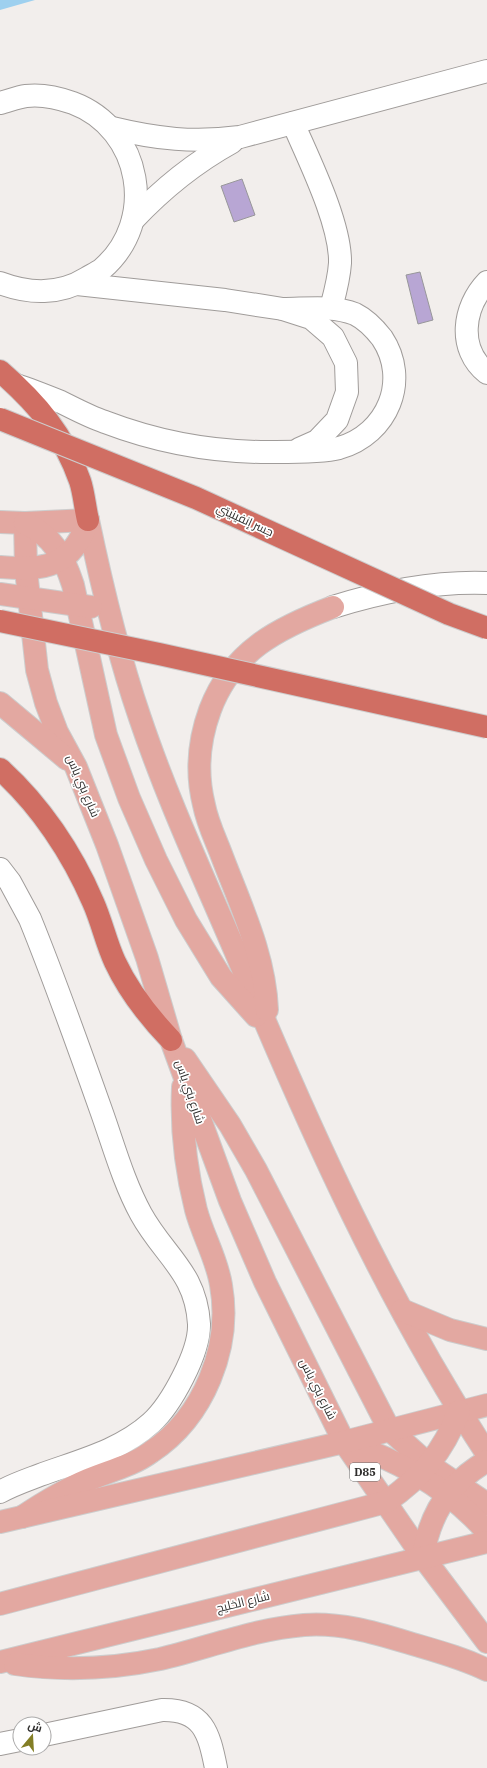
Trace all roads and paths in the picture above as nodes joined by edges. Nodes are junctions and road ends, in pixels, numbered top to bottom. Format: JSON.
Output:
{"nodes":[{"id":1,"x":487,"y":71,"type":"edge"},
{"id":2,"x":0,"y":103,"type":"edge"},
{"id":3,"x":294,"y":123,"type":"junction"},
{"id":4,"x":112,"y":128,"type":"junction"},
{"id":5,"x":240,"y":137,"type":"junction"},
{"id":6,"x":133,"y":220,"type":"junction"},
{"id":7,"x":487,"y":282,"type":"edge"},
{"id":8,"x":0,"y":283,"type":"edge"},
{"id":9,"x":77,"y":284,"type":"junction"},
{"id":10,"x":331,"y":308,"type":"junction"},
{"id":11,"x":283,"y":309,"type":"junction"},
{"id":12,"x":487,"y":373,"type":"edge"},
{"id":13,"x":8,"y":378,"type":"edge"},
{"id":14,"x":0,"y":419,"type":"edge"},
{"id":15,"x":290,"y":452,"type":"junction"},
{"id":16,"x":88,"y":520,"type":"junction"},
{"id":17,"x":0,"y":522,"type":"edge"},
{"id":18,"x":25,"y":523,"type":"junction"},
{"id":19,"x":65,"y":562,"type":"junction"},
{"id":20,"x":0,"y":567,"type":"edge"},
{"id":21,"x":26,"y":570,"type":"junction"},
{"id":22,"x":487,"y":583,"type":"edge"},
{"id":23,"x":0,"y":594,"type":"edge"},
{"id":24,"x":29,"y":598,"type":"junction"},
{"id":25,"x":77,"y":604,"type":"junction"},
{"id":26,"x":333,"y":606,"type":"joint"},
{"id":27,"x":108,"y":609,"type":"junction"},
{"id":28,"x":0,"y":621,"type":"edge"},
{"id":29,"x":487,"y":628,"type":"edge"},
{"id":30,"x":0,"y":703,"type":"edge"},
{"id":31,"x":487,"y":727,"type":"edge"},
{"id":32,"x":76,"y":767,"type":"junction"},
{"id":33,"x":0,"y":769,"type":"edge"},
{"id":34,"x":0,"y":869,"type":"edge"},
{"id":35,"x":268,"y":1029,"type":"junction"},
{"id":36,"x":172,"y":1040,"type":"junction"},
{"id":37,"x":184,"y":1074,"type":"junction"},
{"id":38,"x":402,"y":1310,"type":"junction"},
{"id":39,"x":487,"y":1339,"type":"edge"},
{"id":40,"x":487,"y":1405,"type":"edge"},
{"id":41,"x":459,"y":1411,"type":"junction"},
{"id":42,"x":389,"y":1429,"type":"junction"},
{"id":43,"x":344,"y":1442,"type":"junction"},
{"id":44,"x":487,"y":1454,"type":"edge"},
{"id":45,"x":487,"y":1461,"type":"edge"},
{"id":46,"x":425,"y":1470,"type":"junction"},
{"id":47,"x":452,"y":1490,"type":"junction"},
{"id":48,"x":0,"y":1492,"type":"edge"},
{"id":49,"x":386,"y":1502,"type":"junction"},
{"id":50,"x":487,"y":1504,"type":"edge"},
{"id":51,"x":22,"y":1517,"type":"junction"},
{"id":52,"x":0,"y":1522,"type":"edge"},
{"id":53,"x":487,"y":1532,"type":"edge"},
{"id":54,"x":487,"y":1542,"type":"edge"},
{"id":55,"x":423,"y":1557,"type":"junction"},
{"id":56,"x":0,"y":1604,"type":"edge"},
{"id":57,"x":487,"y":1642,"type":"edge"},
{"id":58,"x":1,"y":1662,"type":"edge"},
{"id":59,"x":487,"y":1670,"type":"edge"},
{"id":60,"x":52,"y":1733,"type":"edge"},
{"id":61,"x":12,"y":1742,"type":"edge"},
{"id":62,"x":0,"y":1744,"type":"edge"},
{"id":63,"x":216,"y":1768,"type":"edge"}],
"edges":[{"from":1,"to":3,"type":"street"},
{"from":2,"to":4,"type":"street"},
{"from":3,"to":5,"type":"street"},
{"from":3,"to":10,"type":"street"},
{"from":4,"to":5,"type":"street"},
{"from":4,"to":6,"type":"street"},
{"from":5,"to":6,"type":"street"},
{"from":6,"to":9,"type":"street"},
{"from":7,"to":12,"type":"street"},
{"from":8,"to":9,"type":"street"},
{"from":9,"to":11,"type":"street"},
{"from":10,"to":11,"type":"street"},
{"from":10,"to":15,"type":"street"},
{"from":11,"to":15,"type":"street"},
{"from":13,"to":15,"type":"street"},
{"from":13,"to":16,"type":"highway"},
{"from":14,"to":29,"type":"highway","name":"جسر إنفينيتي","bridge":true},
{"from":16,"to":18,"type":"main road"},
{"from":16,"to":19,"type":"main road"},
{"from":16,"to":27,"type":"main road"},
{"from":17,"to":18,"type":"main road"},
{"from":18,"to":19,"type":"main road"},
{"from":18,"to":21,"type":"main road","name":"شارع بني ياس","number":"D85"},
{"from":19,"to":21,"type":"main road"},
{"from":19,"to":24,"type":"main road"},
{"from":19,"to":25,"type":"main road"},
{"from":20,"to":21,"type":"main road"},
{"from":21,"to":24,"type":"main road","name":"شارع بني ياس","number":"D85"},
{"from":22,"to":26,"type":"street"},
{"from":23,"to":24,"type":"main road"},
{"from":24,"to":25,"type":"main road"},
{"from":24,"to":32,"type":"main road","name":"شارع بني ياس","number":"D85"},
{"from":25,"to":27,"type":"main road"},
{"from":25,"to":35,"type":"main road"},
{"from":26,"to":35,"type":"main road"},
{"from":27,"to":35,"type":"main road"},
{"from":28,"to":31,"type":"highway","bridge":true},
{"from":30,"to":32,"type":"main road"},
{"from":32,"to":36,"type":"main road","name":"شارع بني ياس","number":"D85"},
{"from":33,"to":36,"type":"highway"},
{"from":34,"to":48,"type":"street"},
{"from":35,"to":38,"type":"main road"},
{"from":36,"to":37,"type":"main road","name":"شارع بني ياس","number":"D85"},
{"from":36,"to":42,"type":"main road"},
{"from":37,"to":43,"type":"main road","name":"شارع بني ياس","number":"D85"},
{"from":37,"to":51,"type":"main road"},
{"from":38,"to":39,"type":"main road"},
{"from":38,"to":41,"type":"main road"},
{"from":40,"to":41,"type":"main road"},
{"from":41,"to":42,"type":"main road"},
{"from":41,"to":44,"type":"main road"},
{"from":41,"to":46,"type":"main road"},
{"from":42,"to":43,"type":"main road"},
{"from":42,"to":46,"type":"main road"},
{"from":43,"to":46,"type":"main road"},
{"from":43,"to":49,"type":"main road","name":"شارع بني ياس","number":"D85"},
{"from":43,"to":51,"type":"main road"},
{"from":45,"to":47,"type":"main road"},
{"from":46,"to":47,"type":"main road"},
{"from":46,"to":49,"type":"main road"},
{"from":47,"to":50,"type":"main road"},
{"from":47,"to":53,"type":"main road"},
{"from":47,"to":55,"type":"main road"},
{"from":49,"to":55,"type":"main road","name":"شارع بني ياس","number":"D85"},
{"from":49,"to":56,"type":"main road"},
{"from":51,"to":52,"type":"main road"},
{"from":54,"to":55,"type":"main road","name":"شارع الخليج"},
{"from":55,"to":57,"type":"main road","name":"شارع بني ياس"},
{"from":55,"to":58,"type":"main road","name":"شارع الخليج"},
{"from":58,"to":59,"type":"main road"},
{"from":60,"to":63,"type":"street"},
{"from":61,"to":62,"type":"street"}]}
